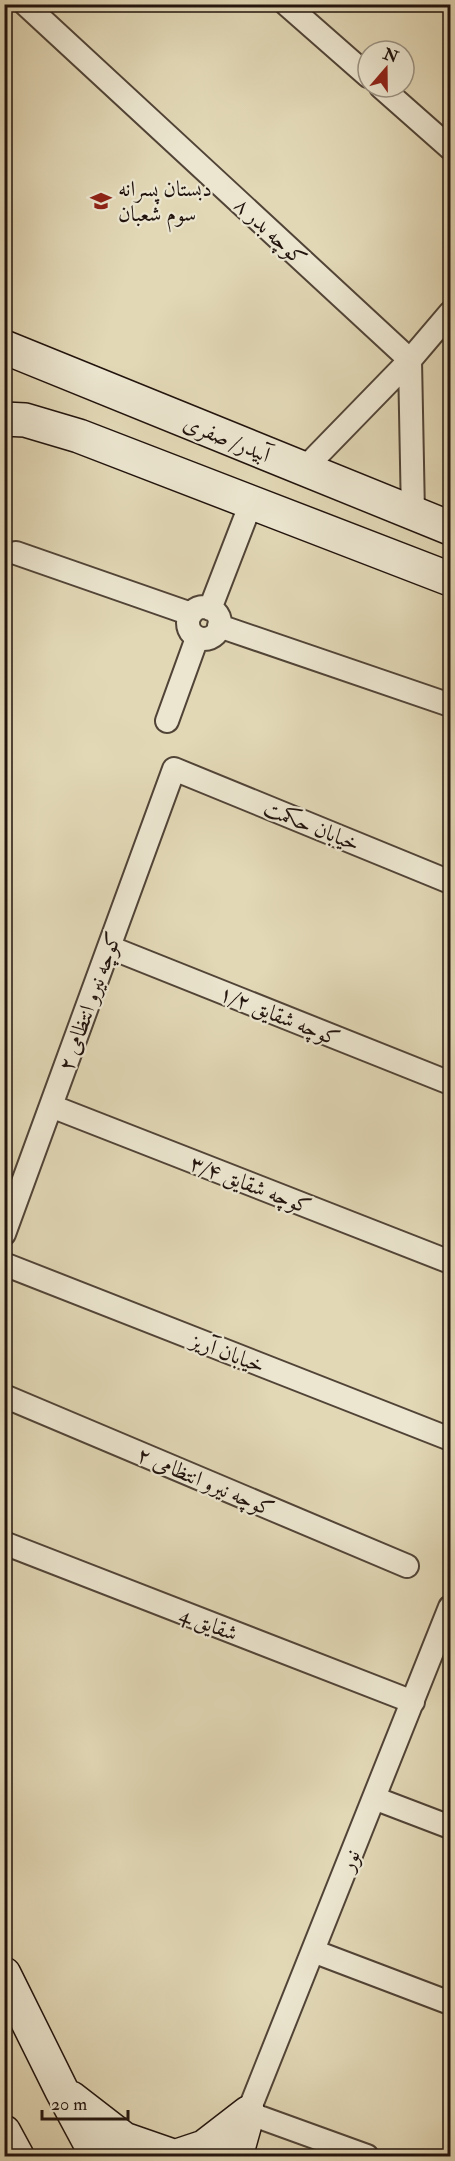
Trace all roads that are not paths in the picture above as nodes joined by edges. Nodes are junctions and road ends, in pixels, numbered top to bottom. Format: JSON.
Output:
{"nodes":[{"id":1,"x":25,"y":4,"type":"edge"},
{"id":2,"x":286,"y":4,"type":"edge"},
{"id":3,"x":356,"y":65,"type":"edge"},
{"id":4,"x":395,"y":99,"type":"edge"},
{"id":5,"x":450,"y":148,"type":"edge"},
{"id":6,"x":450,"y":313,"type":"edge"},
{"id":7,"x":4,"y":347,"type":"edge"},
{"id":8,"x":410,"y":360,"type":"junction"},
{"id":9,"x":4,"y":419,"type":"edge"},
{"id":10,"x":303,"y":470,"type":"junction"},
{"id":11,"x":251,"y":503,"type":"junction"},
{"id":12,"x":413,"y":514,"type":"junction"},
{"id":13,"x":450,"y":528,"type":"edge"},
{"id":14,"x":16,"y":553,"type":"dead end"},
{"id":15,"x":450,"y":579,"type":"edge"},
{"id":16,"x":207,"y":617,"type":"junction"},
{"id":17,"x":450,"y":705,"type":"edge"},
{"id":18,"x":166,"y":721,"type":"dead end"},
{"id":19,"x":174,"y":769,"type":"joint"},
{"id":20,"x":450,"y":882,"type":"edge"},
{"id":21,"x":109,"y":947,"type":"junction"},
{"id":22,"x":450,"y":1083,"type":"edge"},
{"id":23,"x":51,"y":1106,"type":"junction"},
{"id":24,"x":4,"y":1234,"type":"edge"},
{"id":25,"x":450,"y":1262,"type":"edge"},
{"id":26,"x":4,"y":1264,"type":"edge"},
{"id":27,"x":4,"y":1396,"type":"edge"},
{"id":28,"x":450,"y":1439,"type":"edge"},
{"id":29,"x":4,"y":1543,"type":"edge"},
{"id":30,"x":408,"y":1566,"type":"dead end"},
{"id":31,"x":450,"y":1607,"type":"edge"},
{"id":32,"x":445,"y":1639,"type":"edge"},
{"id":33,"x":412,"y":1702,"type":"junction"},
{"id":34,"x":374,"y":1798,"type":"junction"},
{"id":35,"x":450,"y":1827,"type":"edge"},
{"id":36,"x":313,"y":1951,"type":"junction"},
{"id":37,"x":4,"y":1974,"type":"edge"},
{"id":38,"x":450,"y":2003,"type":"edge"},
{"id":39,"x":62,"y":2091,"type":"junction"},
{"id":40,"x":248,"y":2113,"type":"junction"},
{"id":41,"x":4,"y":2132,"type":"edge"},
{"id":42,"x":17,"y":2157,"type":"edge"},
{"id":43,"x":97,"y":2157,"type":"edge"},
{"id":44,"x":175,"y":2157,"type":"edge"},
{"id":45,"x":236,"y":2157,"type":"edge"},
{"id":46,"x":366,"y":2157,"type":"edge"}],
"edges":[{"from":1,"to":8,"type":"street","name":"کوچه بدر ۸"},
{"from":2,"to":3,"type":"street"},
{"from":4,"to":5,"type":"street"},
{"from":6,"to":8,"type":"street"},
{"from":7,"to":10,"type":"main road","name":"آبیدر/ صفری"},
{"from":8,"to":10,"type":"street"},
{"from":8,"to":12,"type":"street"},
{"from":9,"to":11,"type":"main road"},
{"from":10,"to":12,"type":"main road","name":"آبیدر/ صفری"},
{"from":11,"to":15,"type":"main road"},
{"from":11,"to":16,"type":"street"},
{"from":12,"to":13,"type":"main road","name":"آبیدر/ صفری"},
{"from":14,"to":16,"type":"street"},
{"from":16,"to":17,"type":"street"},
{"from":16,"to":18,"type":"street"},
{"from":19,"to":20,"type":"street","name":"خیابان حکمت"},
{"from":19,"to":21,"type":"street","name":"کوچه نیرو انتظامی ۲"},
{"from":21,"to":22,"type":"street","name":"کوچه شقایق ۱/۲"},
{"from":21,"to":23,"type":"street","name":"کوچه نیرو انتظامی ۲"},
{"from":23,"to":24,"type":"street","name":"کوچه نیرو انتظامی ۲"},
{"from":23,"to":25,"type":"street","name":"کوچه شقایق ۳/۴"},
{"from":26,"to":28,"type":"street","name":"خیابان آریز"},
{"from":27,"to":30,"type":"street","name":"کوچه نیرو انتظامی ۲"},
{"from":29,"to":33,"type":"street","name":"شقایق 4"},
{"from":31,"to":32,"type":"street","name":"نور"},
{"from":32,"to":33,"type":"street","name":"نور"},
{"from":33,"to":34,"type":"street","name":"نور"},
{"from":34,"to":35,"type":"street"},
{"from":34,"to":36,"type":"street","name":"نور"},
{"from":36,"to":38,"type":"street"},
{"from":36,"to":40,"type":"street","name":"نور"},
{"from":37,"to":39,"type":"main road"},
{"from":39,"to":43,"type":"main road"},
{"from":39,"to":44,"type":"main road"},
{"from":40,"to":44,"type":"main road"},
{"from":40,"to":45,"type":"main road"},
{"from":40,"to":46,"type":"street"},
{"from":41,"to":42,"type":"main road"}]}
